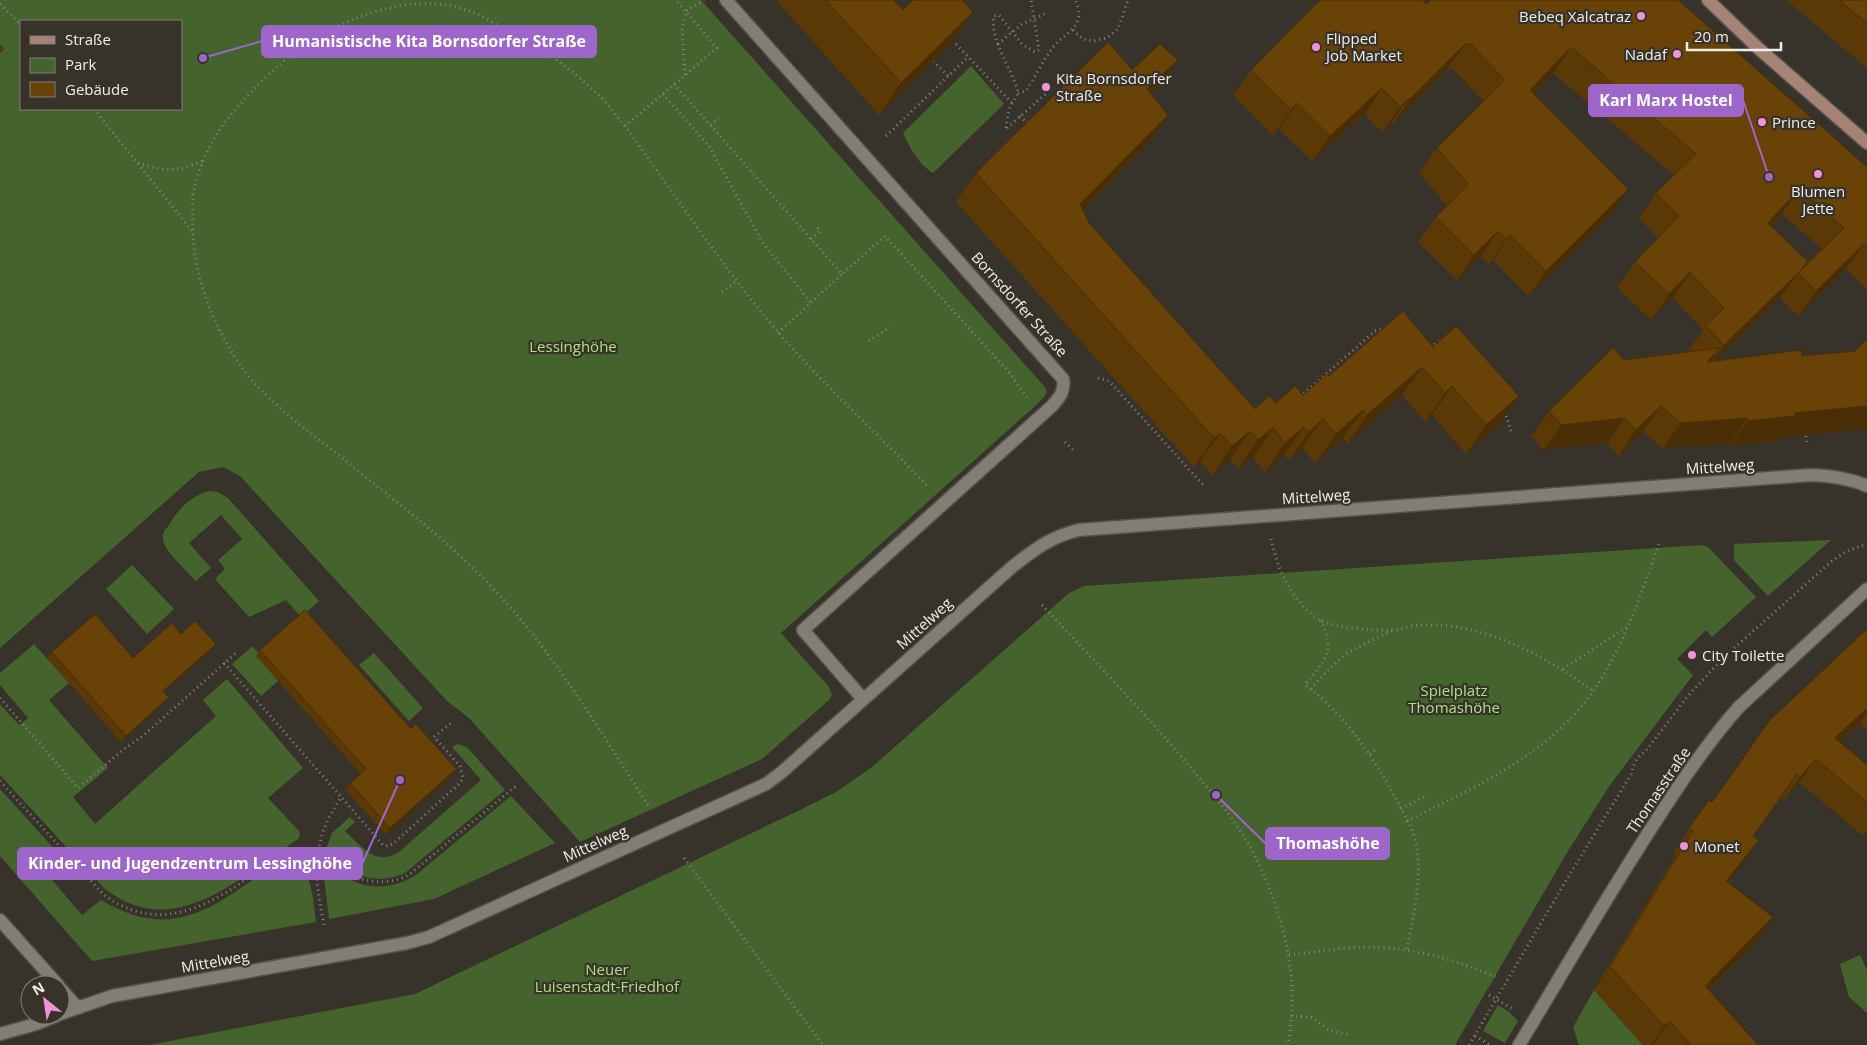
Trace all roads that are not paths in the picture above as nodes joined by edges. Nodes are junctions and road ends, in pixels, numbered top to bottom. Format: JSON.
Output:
{"nodes":[{"id":1,"x":726,"y":0,"type":"edge"},
{"id":2,"x":1708,"y":0,"type":"edge"},
{"id":3,"x":1867,"y":143,"type":"edge"},
{"id":4,"x":1867,"y":486,"type":"edge"},
{"id":5,"x":1867,"y":589,"type":"edge"},
{"id":6,"x":863,"y":699,"type":"junction"},
{"id":7,"x":0,"y":920,"type":"edge"},
{"id":8,"x":49,"y":975,"type":"edge"},
{"id":9,"x":70,"y":999,"type":"edge"},
{"id":10,"x":78,"y":1008,"type":"junction"},
{"id":11,"x":70,"y":1011,"type":"edge"},
{"id":12,"x":32,"y":1025,"type":"edge"},
{"id":13,"x":0,"y":1034,"type":"edge"},
{"id":14,"x":1519,"y":1045,"type":"edge"}],
"edges":[{"from":1,"to":6,"type":"street","name":"Bornsdorfer Straße"},
{"from":2,"to":3,"type":"main road"},
{"from":4,"to":6,"type":"street","name":"Mittelweg"},
{"from":5,"to":14,"type":"street","name":"Thomasstraße"},
{"from":6,"to":10,"type":"street","name":"Mittelweg"},
{"from":7,"to":8,"type":"street"},
{"from":9,"to":10,"type":"street"},
{"from":10,"to":11,"type":"street","name":"Mittelweg"},
{"from":12,"to":13,"type":"street","name":"Mittelweg"}]}
